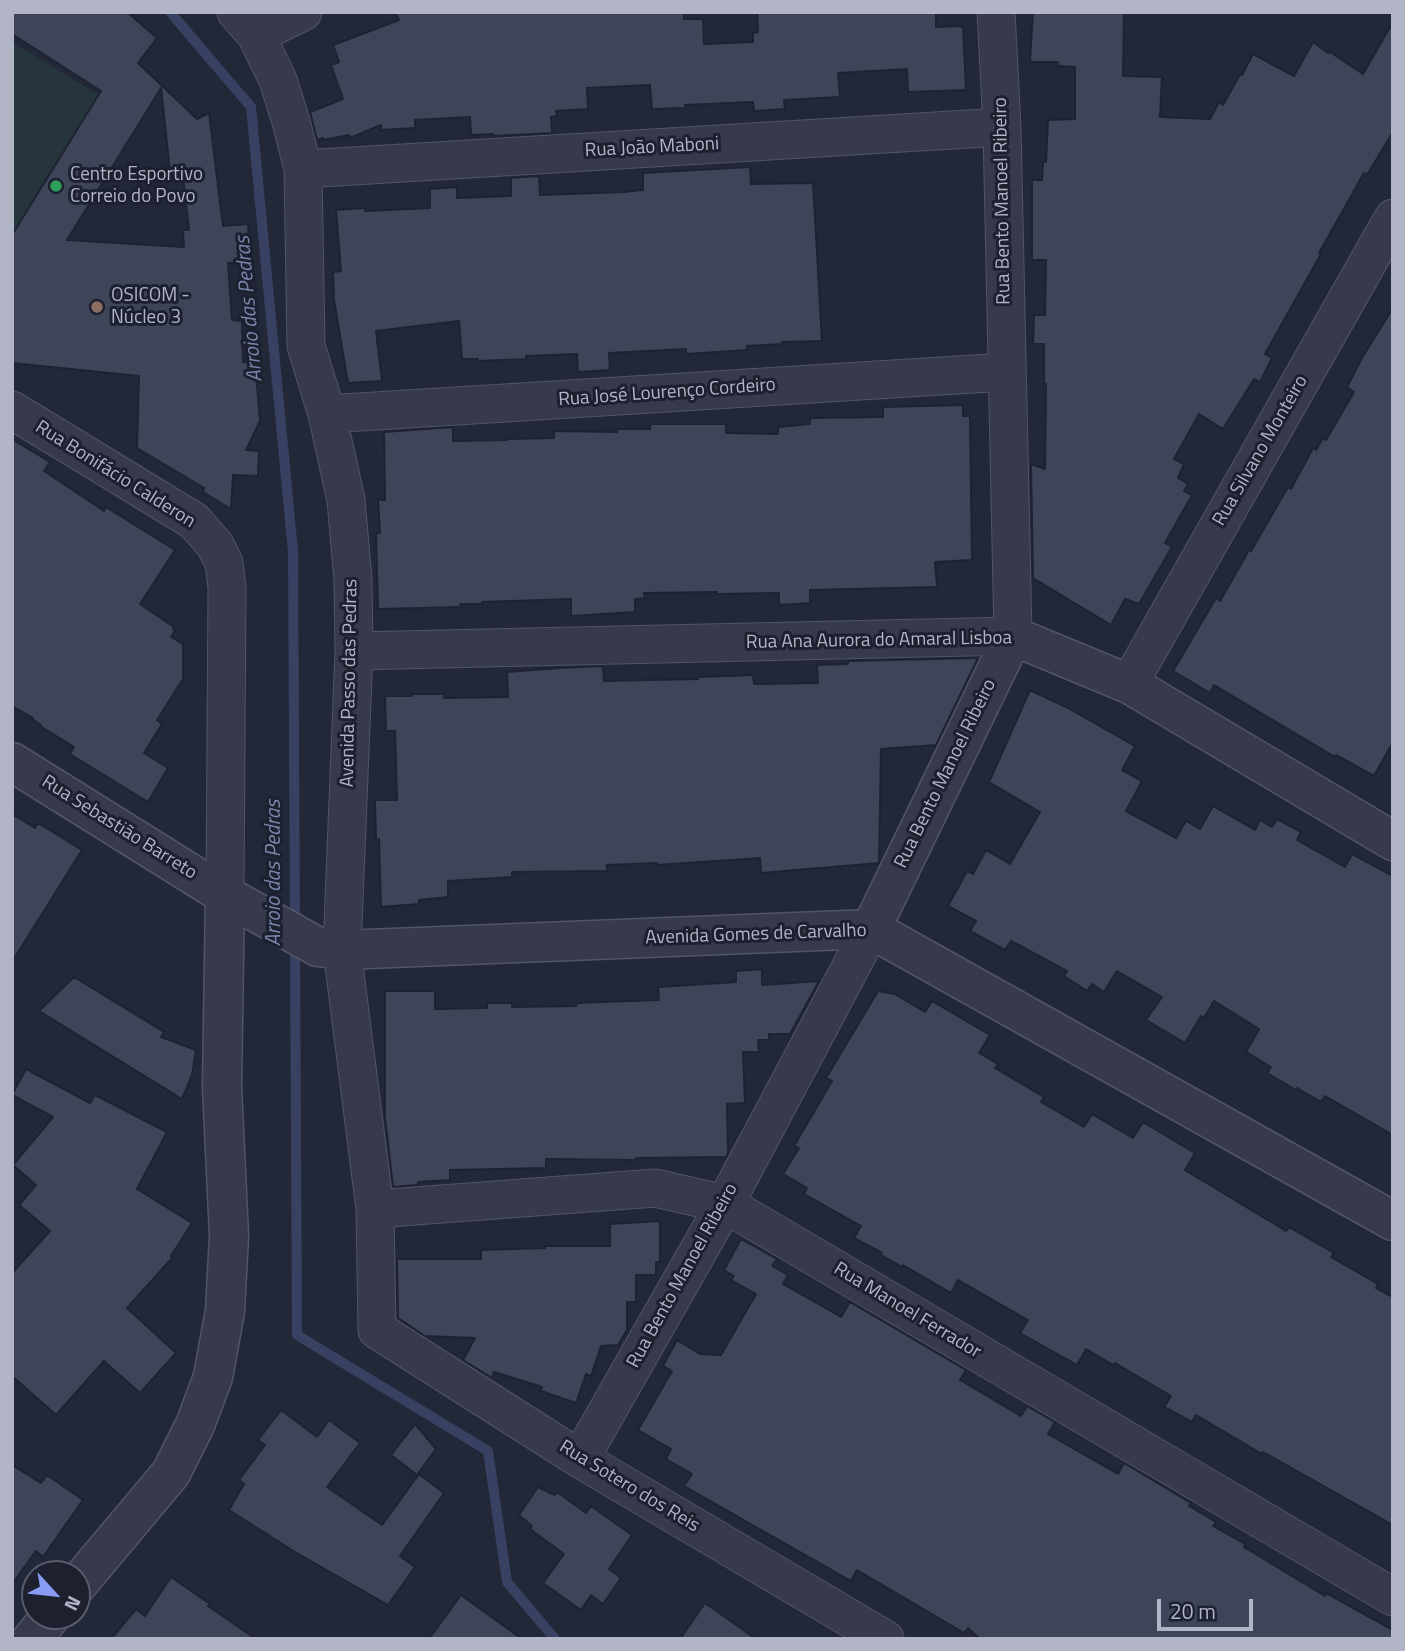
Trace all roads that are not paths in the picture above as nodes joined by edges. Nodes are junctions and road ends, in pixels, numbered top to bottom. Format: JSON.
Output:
{"nodes":[{"id":1,"x":303,"y":12,"type":"edge"},
{"id":2,"x":996,"y":12,"type":"edge"},
{"id":3,"x":246,"y":23,"type":"edge"},
{"id":4,"x":1002,"y":127,"type":"junction"},
{"id":5,"x":303,"y":169,"type":"junction"},
{"id":6,"x":1393,"y":218,"type":"edge"},
{"id":7,"x":1006,"y":372,"type":"junction"},
{"id":8,"x":12,"y":410,"type":"edge"},
{"id":9,"x":327,"y":414,"type":"junction"},
{"id":10,"x":1013,"y":636,"type":"junction"},
{"id":11,"x":354,"y":651,"type":"junction"},
{"id":12,"x":1129,"y":684,"type":"junction"},
{"id":13,"x":12,"y":762,"type":"edge"},
{"id":14,"x":1393,"y":841,"type":"edge"},
{"id":15,"x":225,"y":895,"type":"junction"},
{"id":16,"x":871,"y":929,"type":"junction"},
{"id":17,"x":330,"y":948,"type":"junction"},
{"id":18,"x":725,"y":1204,"type":"junction"},
{"id":19,"x":375,"y":1209,"type":"junction"},
{"id":20,"x":1393,"y":1221,"type":"edge"},
{"id":21,"x":377,"y":1330,"type":"joint"},
{"id":22,"x":580,"y":1459,"type":"junction"},
{"id":23,"x":91,"y":1568,"type":"edge"},
{"id":24,"x":1393,"y":1597,"type":"edge"},
{"id":25,"x":885,"y":1639,"type":"edge"}],
"edges":[{"from":1,"to":3,"type":"street"},
{"from":2,"to":4,"type":"street","name":"Rua Bento Manoel Ribeiro"},
{"from":3,"to":5,"type":"street","name":"Avenida Passo das Pedras"},
{"from":4,"to":5,"type":"street","name":"Rua João Maboni"},
{"from":4,"to":7,"type":"street","name":"Rua Bento Manoel Ribeiro"},
{"from":5,"to":9,"type":"street","name":"Avenida Passo das Pedras"},
{"from":6,"to":12,"type":"street","name":"Rua Silvano Monteiro"},
{"from":7,"to":9,"type":"street","name":"Rua José Lourenço Cordeiro"},
{"from":7,"to":10,"type":"street","name":"Rua Bento Manoel Ribeiro"},
{"from":8,"to":15,"type":"street","name":"Rua Bonifácio Calderon"},
{"from":9,"to":11,"type":"street","name":"Avenida Passo das Pedras"},
{"from":10,"to":11,"type":"street","name":"Rua Ana Aurora do Amaral Lisboa"},
{"from":10,"to":12,"type":"street","name":"Rua Ana Aurora do Amaral Lisboa"},
{"from":10,"to":16,"type":"street","name":"Rua Bento Manoel Ribeiro"},
{"from":11,"to":17,"type":"street","name":"Avenida Passo das Pedras"},
{"from":12,"to":14,"type":"street","name":"Rua Ana Aurora do Amaral Lisboa"},
{"from":13,"to":15,"type":"street","name":"Rua Sebastião Barreto"},
{"from":15,"to":17,"type":"street"},
{"from":15,"to":23,"type":"street"},
{"from":16,"to":17,"type":"street","name":"Avenida Gomes de Carvalho"},
{"from":16,"to":18,"type":"street","name":"Rua Bento Manoel Ribeiro"},
{"from":16,"to":20,"type":"street","name":"Avenida Gomes de Carvalho"},
{"from":17,"to":19,"type":"street","name":"Avenida Passo das Pedras"},
{"from":18,"to":19,"type":"street","name":"Rua Manoel Ferrador"},
{"from":18,"to":22,"type":"street","name":"Rua Bento Manoel Ribeiro"},
{"from":18,"to":24,"type":"street","name":"Rua Manoel Ferrador"},
{"from":19,"to":21,"type":"street","name":"Avenida Passo das Pedras"},
{"from":21,"to":22,"type":"street","name":"Rua Sotero dos Reis"},
{"from":22,"to":25,"type":"street","name":"Rua Sotero dos Reis"}]}
